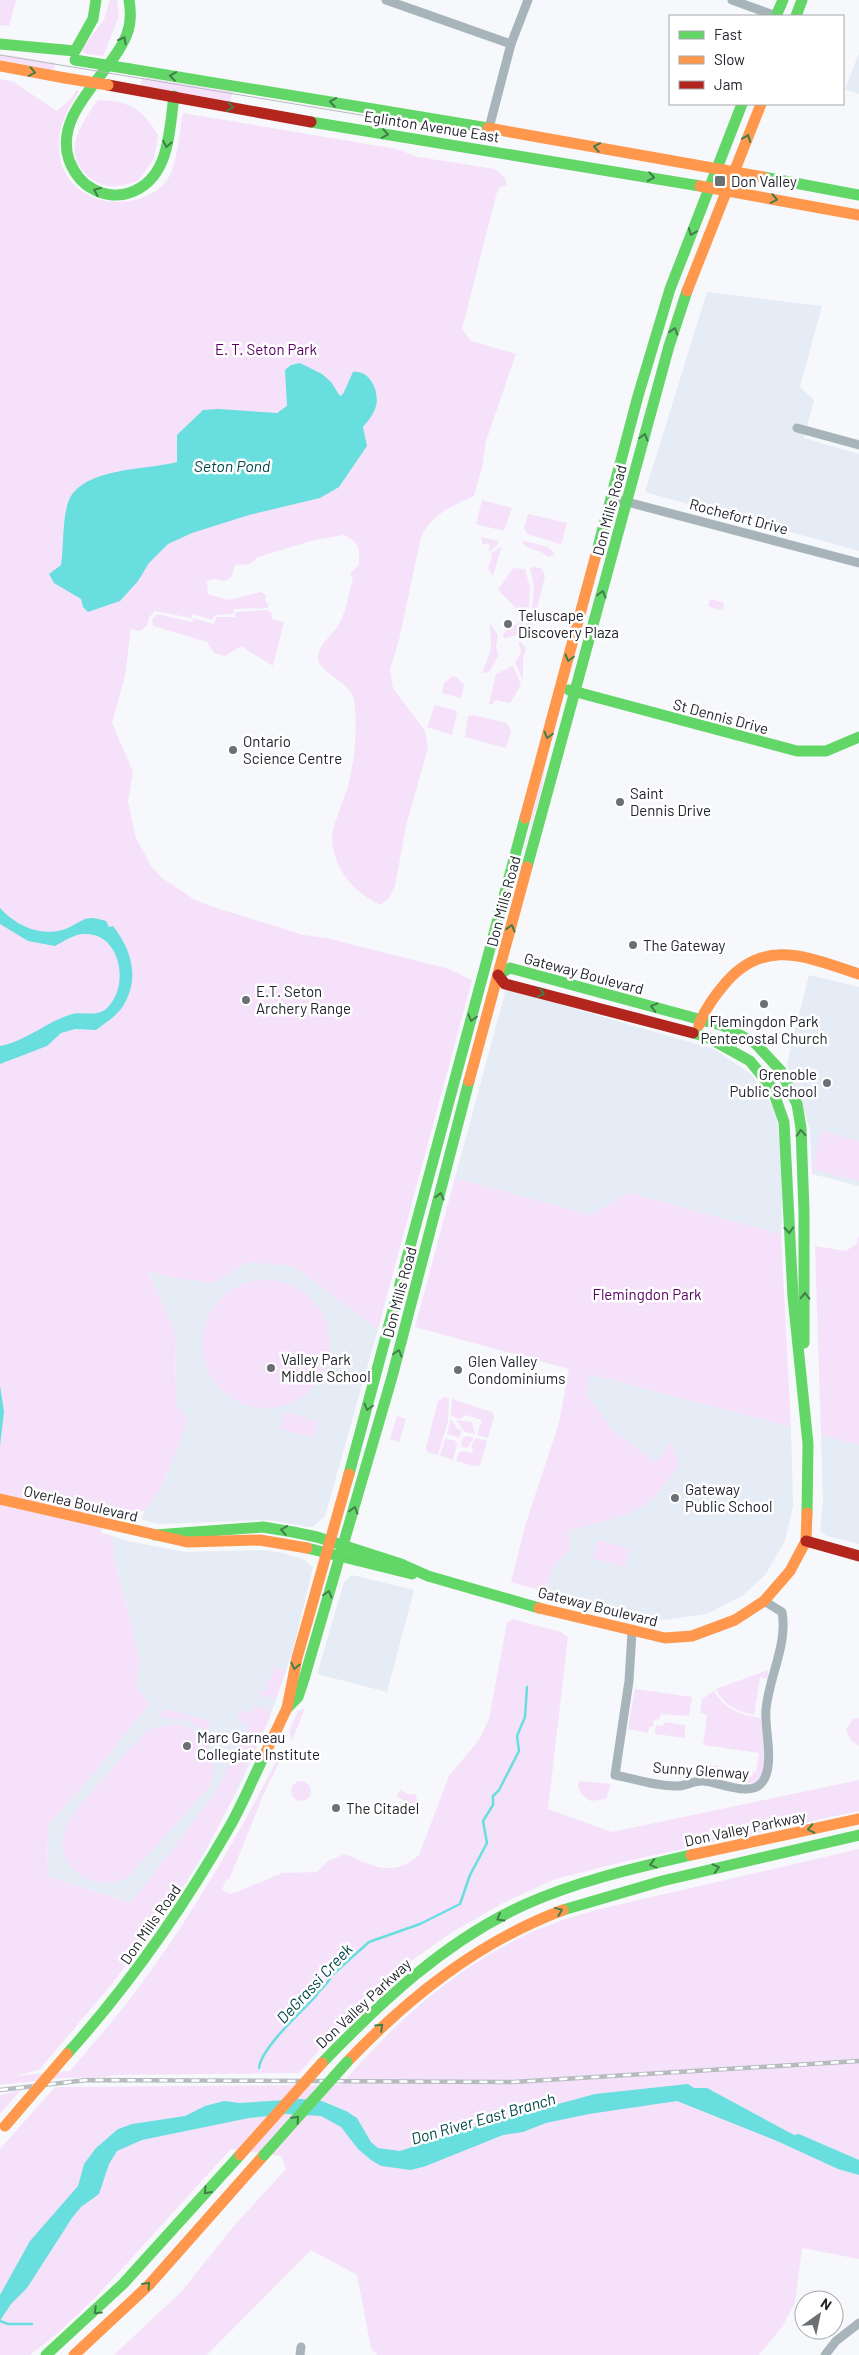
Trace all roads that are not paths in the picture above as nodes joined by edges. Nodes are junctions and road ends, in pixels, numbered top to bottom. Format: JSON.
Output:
{"nodes":[{"id":1,"x":96,"y":0,"type":"edge"},
{"id":2,"x":130,"y":0,"type":"edge"},
{"id":3,"x":386,"y":0,"type":"edge"},
{"id":4,"x":528,"y":0,"type":"edge"},
{"id":5,"x":732,"y":0,"type":"edge"},
{"id":6,"x":783,"y":0,"type":"edge"},
{"id":7,"x":802,"y":0,"type":"edge"},
{"id":8,"x":773,"y":15,"type":"edge"},
{"id":9,"x":776,"y":15,"type":"edge"},
{"id":10,"x":796,"y":15,"type":"edge"},
{"id":11,"x":511,"y":44,"type":"junction"},
{"id":12,"x":0,"y":46,"type":"edge"},
{"id":13,"x":0,"y":66,"type":"edge"},
{"id":14,"x":174,"y":96,"type":"junction"},
{"id":15,"x":742,"y":105,"type":"edge"},
{"id":16,"x":761,"y":105,"type":"edge"},
{"id":17,"x":489,"y":128,"type":"junction"},
{"id":18,"x":717,"y":168,"type":"junction"},
{"id":19,"x":734,"y":171,"type":"junction"},
{"id":20,"x":710,"y":187,"type":"junction"},
{"id":21,"x":726,"y":190,"type":"junction"},
{"id":22,"x":859,"y":195,"type":"edge"},
{"id":23,"x":859,"y":215,"type":"edge"},
{"id":24,"x":797,"y":428,"type":"dead end"},
{"id":25,"x":859,"y":445,"type":"edge"},
{"id":26,"x":612,"y":498,"type":"junction"},
{"id":27,"x":626,"y":502,"type":"junction"},
{"id":28,"x":859,"y":563,"type":"edge"},
{"id":29,"x":562,"y":688,"type":"junction"},
{"id":30,"x":576,"y":692,"type":"junction"},
{"id":31,"x":859,"y":737,"type":"edge"},
{"id":32,"x":859,"y":974,"type":"edge"},
{"id":33,"x":498,"y":975,"type":"junction"},
{"id":34,"x":574,"y":986,"type":"junction"},
{"id":35,"x":573,"y":1002,"type":"junction"},
{"id":36,"x":701,"y":1018,"type":"junction"},
{"id":37,"x":695,"y":1033,"type":"junction"},
{"id":38,"x":804,"y":1197,"type":"junction"},
{"id":39,"x":788,"y":1198,"type":"junction"},
{"id":40,"x":803,"y":1380,"type":"junction"},
{"id":41,"x":0,"y":1499,"type":"edge"},
{"id":42,"x":806,"y":1542,"type":"junction"},
{"id":43,"x":336,"y":1549,"type":"junction"},
{"id":44,"x":859,"y":1556,"type":"edge"},
{"id":45,"x":764,"y":1601,"type":"junction"},
{"id":46,"x":632,"y":1632,"type":"junction"},
{"id":47,"x":859,"y":1819,"type":"edge"},
{"id":48,"x":859,"y":1835,"type":"edge"},
{"id":49,"x":3,"y":2129,"type":"edge"},
{"id":50,"x":859,"y":2323,"type":"edge"},
{"id":51,"x":46,"y":2355,"type":"edge"},
{"id":52,"x":74,"y":2355,"type":"edge"},
{"id":53,"x":825,"y":2355,"type":"edge"}],
"edges":[{"from":1,"to":12,"type":"main road"},
{"from":14,"to":2,"type":"main road","one_way":true},
{"from":3,"to":11,"type":"street"},
{"from":4,"to":11,"type":"street"},
{"from":5,"to":8,"type":"street"},
{"from":6,"to":9,"type":"main road"},
{"from":7,"to":10,"type":"main road"},
{"from":11,"to":17,"type":"street"},
{"from":17,"to":12,"type":"main road","name":"Eglinton Avenue East","one_way":true,"bridge":true},
{"from":13,"to":14,"type":"main road","name":"Eglinton Avenue East","one_way":true,"bridge":true},
{"from":14,"to":20,"type":"main road","name":"Eglinton Avenue East","one_way":true},
{"from":15,"to":18,"type":"main road","name":"Don Mills Road"},
{"from":19,"to":16,"type":"main road","name":"Don Mills Road","one_way":true},
{"from":18,"to":17,"type":"main road","name":"Eglinton Avenue East","one_way":true},
{"from":18,"to":19,"type":"main road","name":"Eglinton Avenue East"},
{"from":18,"to":20,"type":"main road","name":"Don Mills Road"},
{"from":19,"to":21,"type":"main road","name":"Don Mills Road"},
{"from":19,"to":22,"type":"main road","name":"Eglinton Avenue East"},
{"from":20,"to":21,"type":"main road","name":"Eglinton Avenue East"},
{"from":20,"to":26,"type":"main road","name":"Don Mills Road","one_way":true},
{"from":21,"to":23,"type":"main road","name":"Eglinton Avenue East","one_way":true},
{"from":27,"to":21,"type":"main road","name":"Don Mills Road","one_way":true},
{"from":24,"to":25,"type":"street"},
{"from":26,"to":27,"type":"street","name":"Rochefort Drive"},
{"from":26,"to":29,"type":"main road","name":"Don Mills Road","one_way":true},
{"from":27,"to":28,"type":"street","name":"Rochefort Drive"},
{"from":30,"to":27,"type":"main road","name":"Don Mills Road","one_way":true},
{"from":29,"to":30,"type":"main road","name":"St Dennis Drive"},
{"from":29,"to":43,"type":"main road","name":"Don Mills Road","one_way":true},
{"from":30,"to":31,"type":"main road","name":"St Dennis Drive"},
{"from":33,"to":30,"type":"main road","name":"Don Mills Road","one_way":true},
{"from":32,"to":36,"type":"main road"},
{"from":33,"to":34,"type":"main road","name":"Gateway Boulevard"},
{"from":33,"to":35,"type":"main road","name":"Gateway Boulevard","one_way":true},
{"from":43,"to":33,"type":"main road","name":"Don Mills Road","one_way":true},
{"from":34,"to":35,"type":"main road"},
{"from":36,"to":34,"type":"main road","name":"Gateway Boulevard","one_way":true},
{"from":35,"to":37,"type":"main road","name":"Gateway Boulevard"},
{"from":36,"to":37,"type":"main road"},
{"from":38,"to":36,"type":"main road","name":"Gateway Boulevard","one_way":true},
{"from":37,"to":39,"type":"main road","name":"Gateway Boulevard"},
{"from":38,"to":39,"type":"main road"},
{"from":40,"to":38,"type":"main road","name":"Gateway Boulevard","one_way":true},
{"from":39,"to":40,"type":"main road","name":"Gateway Boulevard","one_way":true},
{"from":40,"to":42,"type":"main road","name":"Gateway Boulevard"},
{"from":41,"to":43,"type":"main road","name":"Overlea Boulevard"},
{"from":42,"to":44,"type":"main road"},
{"from":42,"to":45,"type":"main road","name":"Gateway Boulevard"},
{"from":43,"to":46,"type":"main road","name":"Gateway Boulevard"},
{"from":43,"to":49,"type":"main road","name":"Don Mills Road","bridge":true},
{"from":45,"to":46,"type":"main road","name":"Gateway Boulevard"},
{"from":45,"to":46,"type":"street","name":"Sunny Glenway"},
{"from":47,"to":51,"type":"main road","name":"Don Valley Parkway","one_way":true,"bridge":true},
{"from":52,"to":48,"type":"main road","name":"Don Valley Parkway","one_way":true,"bridge":true},
{"from":50,"to":53,"type":"street"}]}
